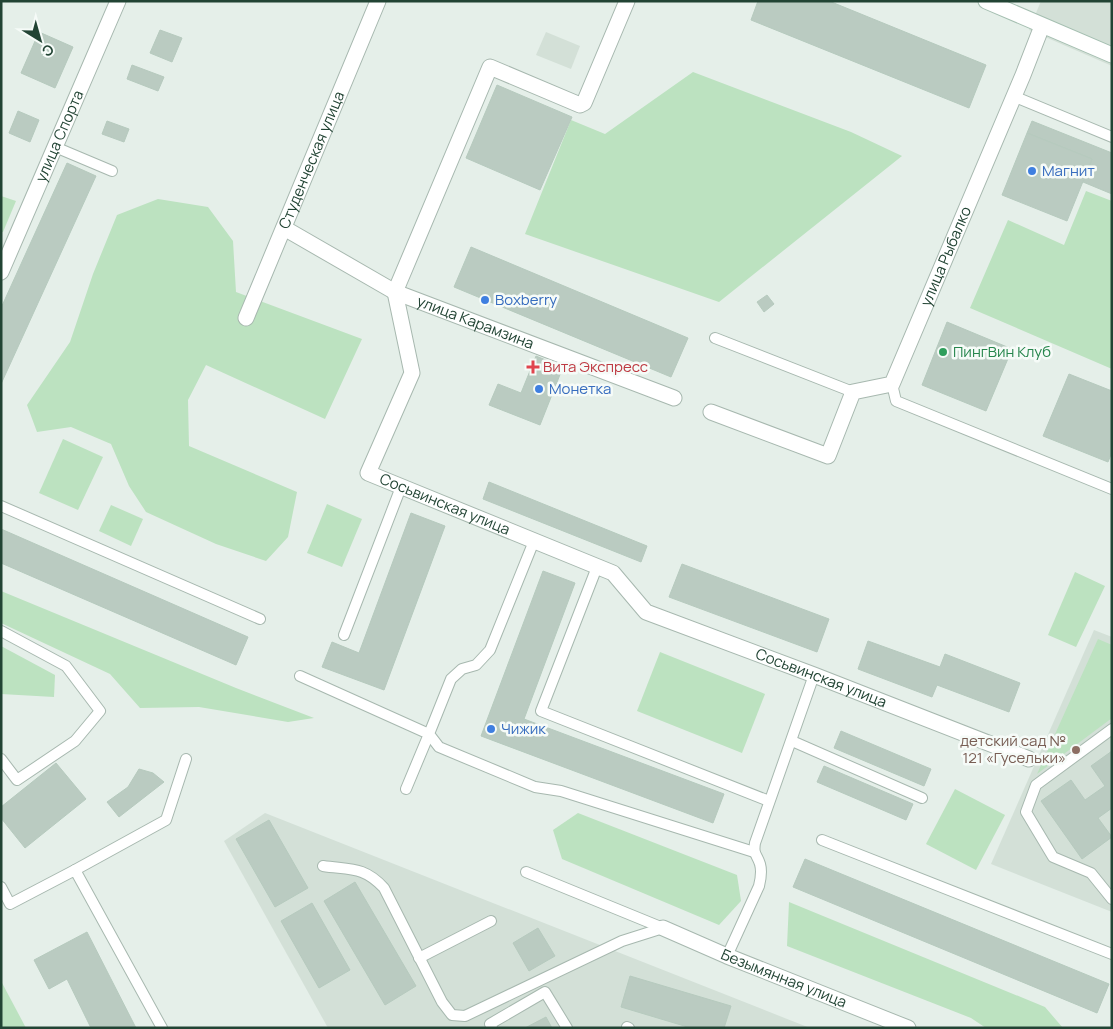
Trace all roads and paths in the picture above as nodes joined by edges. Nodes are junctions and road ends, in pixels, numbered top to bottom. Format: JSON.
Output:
{"nodes":[{"id":1,"x":118,"y":1,"type":"edge"},
{"id":2,"x":378,"y":1,"type":"edge"},
{"id":3,"x":627,"y":1,"type":"edge"},
{"id":4,"x":986,"y":1,"type":"edge"},
{"id":5,"x":1042,"y":26,"type":"junction"},
{"id":6,"x":1112,"y":56,"type":"edge"},
{"id":7,"x":1013,"y":96,"type":"junction"},
{"id":8,"x":1112,"y":137,"type":"edge"},
{"id":9,"x":55,"y":147,"type":"junction"},
{"id":10,"x":112,"y":171,"type":"dead end"},
{"id":11,"x":284,"y":228,"type":"junction"},
{"id":12,"x":1,"y":272,"type":"edge"},
{"id":13,"x":395,"y":292,"type":"junction"},
{"id":14,"x":246,"y":318,"type":"dead end"},
{"id":15,"x":715,"y":338,"type":"dead end"},
{"id":16,"x":892,"y":384,"type":"junction"},
{"id":17,"x":852,"y":392,"type":"junction"},
{"id":18,"x":674,"y":398,"type":"dead end"},
{"id":19,"x":711,"y":412,"type":"dead end"},
{"id":20,"x":401,"y":487,"type":"junction"},
{"id":21,"x":1112,"y":489,"type":"edge"},
{"id":22,"x":1,"y":506,"type":"edge"},
{"id":23,"x":534,"y":541,"type":"junction"},
{"id":24,"x":597,"y":567,"type":"junction"},
{"id":25,"x":260,"y":619,"type":"dead end"},
{"id":26,"x":1,"y":631,"type":"edge"},
{"id":27,"x":344,"y":635,"type":"dead end"},
{"id":28,"x":814,"y":675,"type":"junction"},
{"id":29,"x":300,"y":676,"type":"dead end"},
{"id":30,"x":1112,"y":729,"type":"edge"},
{"id":31,"x":429,"y":734,"type":"junction"},
{"id":32,"x":792,"y":741,"type":"junction"},
{"id":33,"x":1,"y":759,"type":"edge"},
{"id":34,"x":186,"y":759,"type":"dead end"},
{"id":35,"x":1029,"y":759,"type":"dead end"},
{"id":36,"x":406,"y":789,"type":"dead end"},
{"id":37,"x":922,"y":798,"type":"dead end"},
{"id":38,"x":769,"y":801,"type":"junction"},
{"id":39,"x":822,"y":840,"type":"dead end"},
{"id":40,"x":754,"y":852,"type":"junction"},
{"id":41,"x":323,"y":866,"type":"dead end"},
{"id":42,"x":75,"y":870,"type":"junction"},
{"id":43,"x":526,"y":872,"type":"dead end"},
{"id":44,"x":1,"y":887,"type":"edge"},
{"id":45,"x":1112,"y":899,"type":"edge"},
{"id":46,"x":491,"y":921,"type":"dead end"},
{"id":47,"x":662,"y":928,"type":"junction"},
{"id":48,"x":1112,"y":954,"type":"edge"},
{"id":49,"x":727,"y":956,"type":"junction"},
{"id":50,"x":419,"y":958,"type":"junction"},
{"id":51,"x":885,"y":1024,"type":"edge"},
{"id":52,"x":488,"y":1027,"type":"edge"},
{"id":53,"x":162,"y":1028,"type":"edge"},
{"id":54,"x":567,"y":1028,"type":"edge"},
{"id":55,"x":908,"y":1028,"type":"edge"}],
"edges":[{"from":1,"to":9,"type":"street","name":"улица Спорта"},
{"from":2,"to":11,"type":"street","name":"Студенческая улица"},
{"from":3,"to":13,"type":"street"},
{"from":4,"to":5,"type":"street"},
{"from":5,"to":6,"type":"street"},
{"from":5,"to":7,"type":"street","name":"улица Рыбалко"},
{"from":7,"to":8,"type":"lane"},
{"from":7,"to":16,"type":"street","name":"улица Рыбалко"},
{"from":9,"to":10,"type":"lane"},
{"from":9,"to":12,"type":"street","name":"улица Спорта"},
{"from":11,"to":13,"type":"street","name":"улица Карамзина"},
{"from":11,"to":14,"type":"street","name":"Студенческая улица"},
{"from":13,"to":18,"type":"street","name":"улица Карамзина"},
{"from":13,"to":20,"type":"street","name":"Сосьвинская улица"},
{"from":15,"to":17,"type":"lane"},
{"from":16,"to":17,"type":"street"},
{"from":16,"to":21,"type":"lane"},
{"from":17,"to":19,"type":"street"},
{"from":20,"to":23,"type":"street","name":"Сосьвинская улица"},
{"from":20,"to":27,"type":"lane"},
{"from":22,"to":25,"type":"lane"},
{"from":23,"to":24,"type":"street","name":"Сосьвинская улица"},
{"from":23,"to":31,"type":"lane"},
{"from":24,"to":28,"type":"street","name":"Сосьвинская улица"},
{"from":24,"to":38,"type":"lane"},
{"from":26,"to":33,"type":"lane"},
{"from":28,"to":32,"type":"lane"},
{"from":28,"to":35,"type":"street","name":"Сосьвинская улица"},
{"from":29,"to":31,"type":"lane"},
{"from":30,"to":45,"type":"lane"},
{"from":31,"to":36,"type":"lane"},
{"from":31,"to":40,"type":"lane"},
{"from":32,"to":37,"type":"lane"},
{"from":32,"to":38,"type":"lane"},
{"from":34,"to":42,"type":"lane"},
{"from":38,"to":40,"type":"lane"},
{"from":39,"to":48,"type":"lane"},
{"from":40,"to":49,"type":"lane"},
{"from":41,"to":50,"type":"lane"},
{"from":42,"to":44,"type":"lane"},
{"from":42,"to":53,"type":"lane"},
{"from":43,"to":47,"type":"lane"},
{"from":46,"to":50,"type":"lane"},
{"from":47,"to":49,"type":"street","name":"Безымянная улица"},
{"from":47,"to":50,"type":"lane"},
{"from":49,"to":51,"type":"street","name":"Безымянная улица"},
{"from":51,"to":55,"type":"street","name":"Безымянная улица"},
{"from":52,"to":54,"type":"lane"}]}
